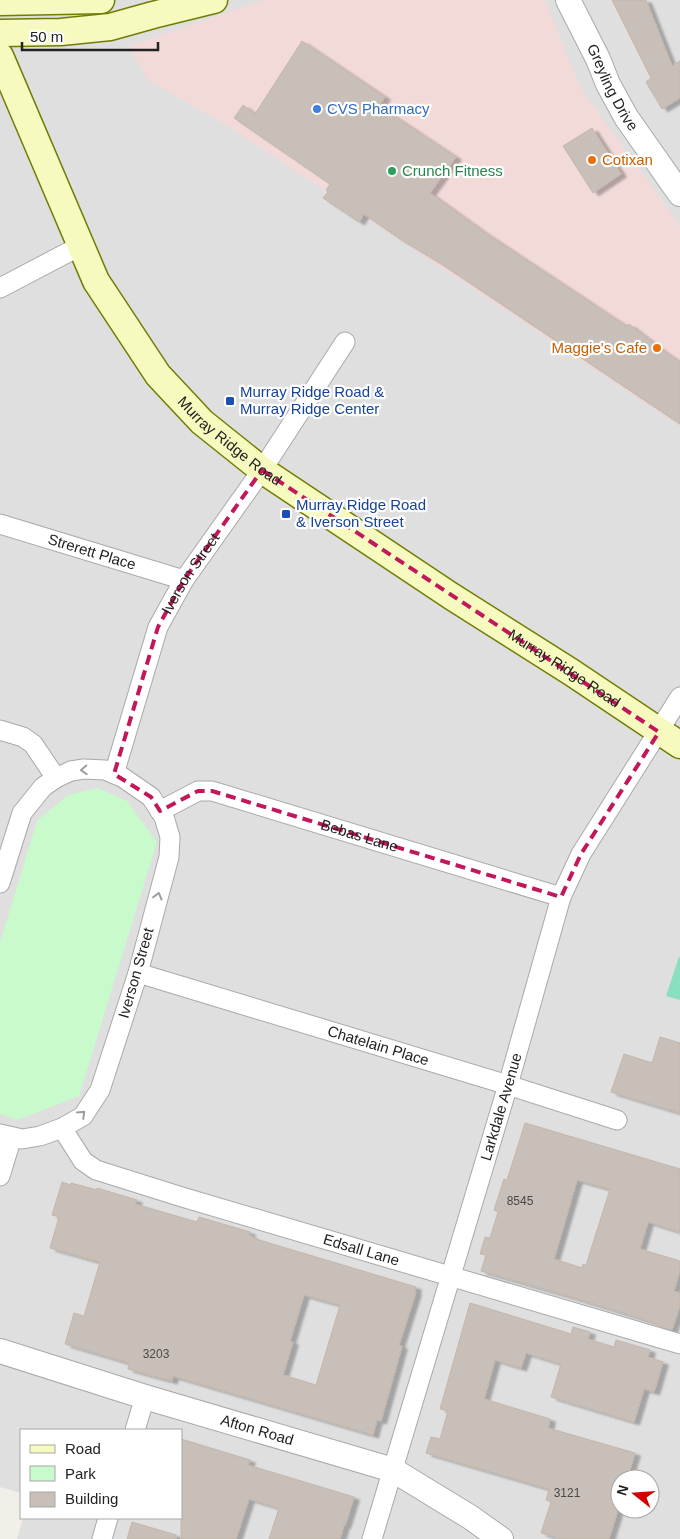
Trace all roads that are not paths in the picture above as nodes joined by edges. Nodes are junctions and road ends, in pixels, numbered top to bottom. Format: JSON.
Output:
{"nodes":[{"id":1,"x":101,"y":0,"type":"edge"},
{"id":2,"x":214,"y":0,"type":"edge"},
{"id":3,"x":568,"y":0,"type":"edge"},
{"id":4,"x":0,"y":2,"type":"edge"},
{"id":5,"x":0,"y":33,"type":"edge"},
{"id":6,"x":0,"y":56,"type":"edge"},
{"id":7,"x":680,"y":194,"type":"edge"},
{"id":8,"x":82,"y":245,"type":"junction"},
{"id":9,"x":0,"y":288,"type":"edge"},
{"id":10,"x":345,"y":342,"type":"dead end"},
{"id":11,"x":262,"y":470,"type":"junction"},
{"id":12,"x":0,"y":524,"type":"edge"},
{"id":13,"x":184,"y":580,"type":"junction"},
{"id":14,"x":680,"y":696,"type":"edge"},
{"id":15,"x":0,"y":730,"type":"edge"},
{"id":16,"x":669,"y":738,"type":"edge"},
{"id":17,"x":114,"y":774,"type":"junction"},
{"id":18,"x":56,"y":778,"type":"junction"},
{"id":19,"x":160,"y":811,"type":"junction"},
{"id":20,"x":0,"y":883,"type":"edge"},
{"id":21,"x":561,"y":897,"type":"junction"},
{"id":22,"x":138,"y":974,"type":"junction"},
{"id":23,"x":508,"y":1085,"type":"junction"},
{"id":24,"x":617,"y":1120,"type":"dead end"},
{"id":25,"x":62,"y":1128,"type":"junction"},
{"id":26,"x":6,"y":1136,"type":"edge"},
{"id":27,"x":0,"y":1176,"type":"edge"},
{"id":28,"x":452,"y":1276,"type":"junction"},
{"id":29,"x":680,"y":1344,"type":"edge"},
{"id":30,"x":0,"y":1351,"type":"edge"},
{"id":31,"x":145,"y":1397,"type":"junction"},
{"id":32,"x":135,"y":1429,"type":"edge"},
{"id":33,"x":393,"y":1470,"type":"junction"},
{"id":34,"x":108,"y":1519,"type":"edge"},
{"id":35,"x":102,"y":1539,"type":"edge"},
{"id":36,"x":372,"y":1539,"type":"edge"},
{"id":37,"x":501,"y":1539,"type":"edge"}],
"edges":[{"from":1,"to":4,"type":"main road"},
{"from":2,"to":5,"type":"main road"},
{"from":3,"to":7,"type":"street","name":"Greyling Drive"},
{"from":6,"to":8,"type":"main road","name":"Murray Ridge Road"},
{"from":8,"to":9,"type":"street"},
{"from":8,"to":11,"type":"main road","name":"Murray Ridge Road"},
{"from":10,"to":11,"type":"street","name":"Iverson Street"},
{"from":11,"to":13,"type":"street","name":"Iverson Street"},
{"from":11,"to":16,"type":"main road","name":"Murray Ridge Road"},
{"from":12,"to":13,"type":"street","name":"Strerett Place"},
{"from":13,"to":17,"type":"street","name":"Iverson Street"},
{"from":14,"to":16,"type":"street","name":"Larkdale Avenue"},
{"from":15,"to":18,"type":"street"},
{"from":16,"to":21,"type":"street","name":"Larkdale Avenue"},
{"from":17,"to":18,"type":"street","name":"Iverson Street","one_way":true},
{"from":17,"to":19,"type":"street","name":"Iverson Street"},
{"from":18,"to":20,"type":"street","name":"Iverson Street"},
{"from":19,"to":21,"type":"street","name":"Bebas Lane"},
{"from":22,"to":19,"type":"street","name":"Iverson Street","one_way":true},
{"from":21,"to":23,"type":"street","name":"Larkdale Avenue"},
{"from":22,"to":23,"type":"street","name":"Chatelain Place"},
{"from":25,"to":22,"type":"street","name":"Iverson Street","one_way":true},
{"from":23,"to":24,"type":"street","name":"Chatelain Place"},
{"from":23,"to":28,"type":"street","name":"Larkdale Avenue"},
{"from":25,"to":26,"type":"street","name":"Iverson Street"},
{"from":25,"to":28,"type":"street","name":"Edsall Lane"},
{"from":26,"to":27,"type":"street","name":"Iverson Street"},
{"from":28,"to":29,"type":"street","name":"Edsall Lane"},
{"from":28,"to":33,"type":"street","name":"Larkdale Avenue"},
{"from":30,"to":31,"type":"street","name":"Afton Road"},
{"from":31,"to":32,"type":"street"},
{"from":31,"to":33,"type":"street","name":"Afton Road"},
{"from":33,"to":36,"type":"street","name":"Larkdale Avenue"},
{"from":33,"to":37,"type":"street","name":"Afton Road"},
{"from":34,"to":35,"type":"street"}]}
